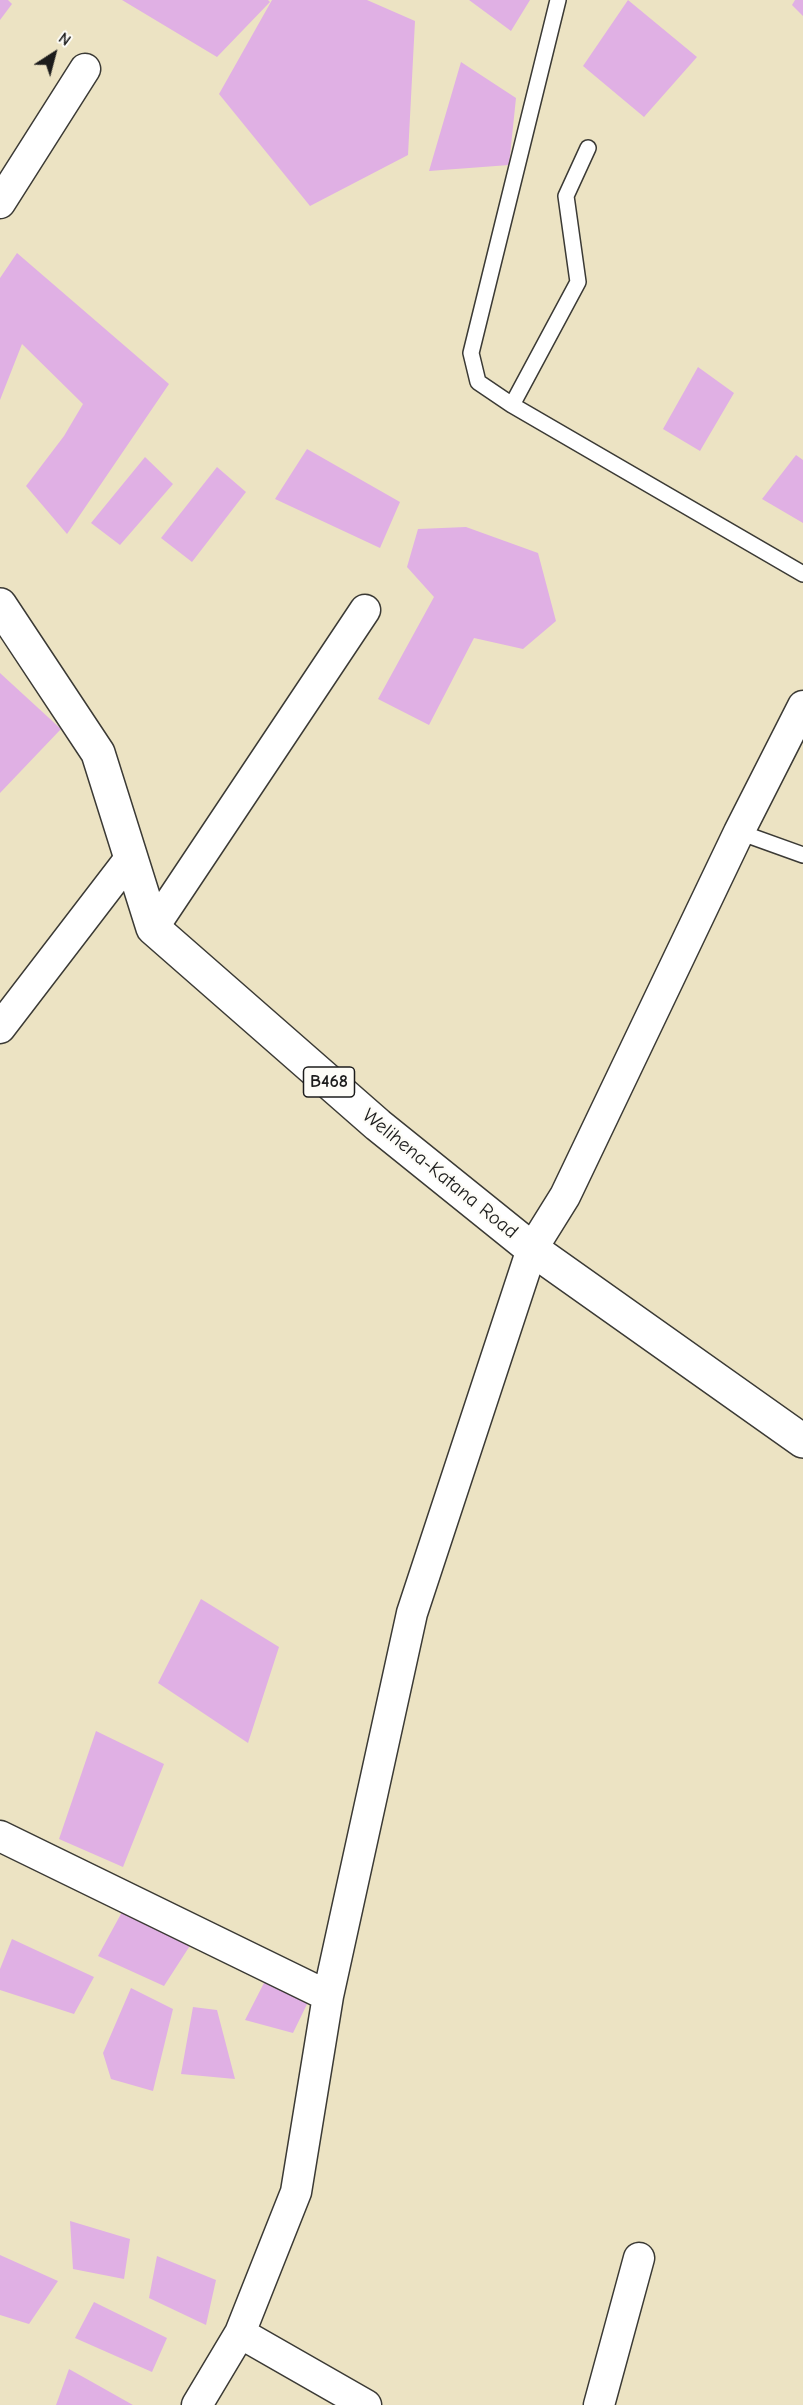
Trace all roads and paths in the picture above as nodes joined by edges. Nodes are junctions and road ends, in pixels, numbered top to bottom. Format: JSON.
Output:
{"nodes":[{"id":1,"x":558,"y":0,"type":"edge"},
{"id":2,"x":85,"y":69,"type":"dead end"},
{"id":3,"x":588,"y":148,"type":"dead end"},
{"id":4,"x":0,"y":203,"type":"edge"},
{"id":5,"x":512,"y":405,"type":"junction"},
{"id":6,"x":803,"y":574,"type":"edge"},
{"id":7,"x":0,"y":605,"type":"edge"},
{"id":8,"x":364,"y":610,"type":"dead end"},
{"id":9,"x":803,"y":706,"type":"edge"},
{"id":10,"x":739,"y":832,"type":"junction"},
{"id":11,"x":803,"y":855,"type":"edge"},
{"id":12,"x":131,"y":857,"type":"junction"},
{"id":13,"x":153,"y":928,"type":"junction"},
{"id":14,"x":0,"y":1028,"type":"edge"},
{"id":15,"x":532,"y":1250,"type":"junction"},
{"id":16,"x":803,"y":1441,"type":"edge"},
{"id":17,"x":0,"y":1836,"type":"edge"},
{"id":18,"x":328,"y":1996,"type":"junction"},
{"id":19,"x":639,"y":2258,"type":"dead end"},
{"id":20,"x":240,"y":2333,"type":"junction"},
{"id":21,"x":197,"y":2405,"type":"edge"},
{"id":22,"x":366,"y":2405,"type":"edge"},
{"id":23,"x":598,"y":2405,"type":"edge"}],
"edges":[{"from":1,"to":5,"type":"lane"},
{"from":2,"to":4,"type":"street"},
{"from":3,"to":5,"type":"lane"},
{"from":5,"to":6,"type":"lane"},
{"from":7,"to":12,"type":"main road"},
{"from":8,"to":13,"type":"street"},
{"from":9,"to":10,"type":"street"},
{"from":10,"to":11,"type":"lane"},
{"from":10,"to":15,"type":"street"},
{"from":12,"to":13,"type":"main road"},
{"from":12,"to":14,"type":"street"},
{"from":13,"to":15,"type":"main road","name":"Welihena-Katana Road","number":"B468"},
{"from":15,"to":16,"type":"main road","name":"Welihena-Katana Road","number":"B468"},
{"from":15,"to":18,"type":"street"},
{"from":17,"to":18,"type":"street"},
{"from":18,"to":20,"type":"street"},
{"from":19,"to":23,"type":"street"},
{"from":20,"to":21,"type":"street"},
{"from":20,"to":22,"type":"street"}]}
